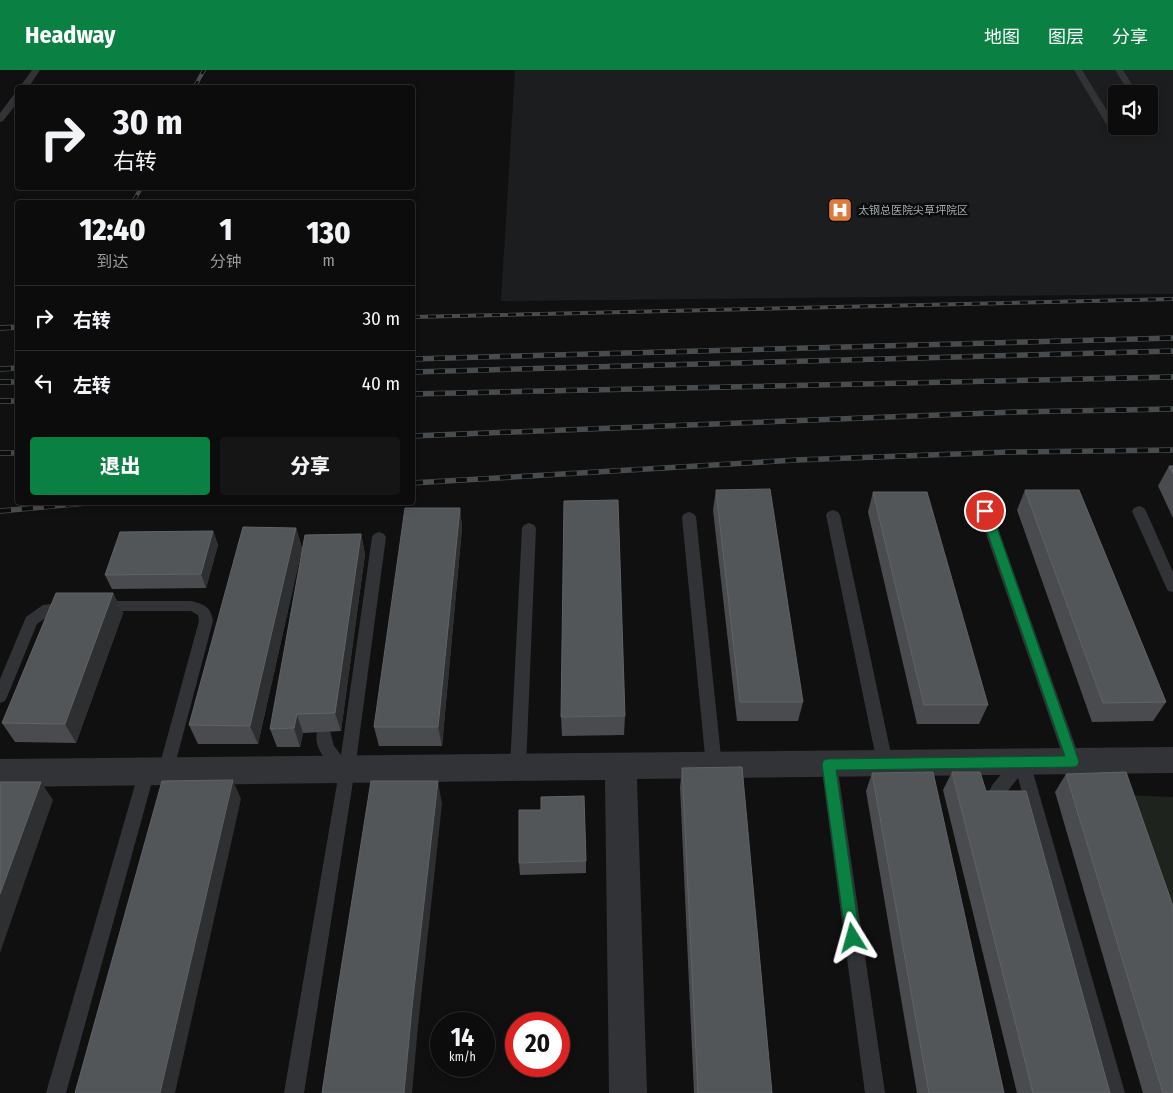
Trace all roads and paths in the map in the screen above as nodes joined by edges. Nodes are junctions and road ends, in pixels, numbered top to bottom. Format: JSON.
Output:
{"nodes":[{"id":1,"x":36,"y":70,"type":"edge"},
{"id":2,"x":1078,"y":70,"type":"edge"},
{"id":3,"x":1119,"y":70,"type":"edge"},
{"id":4,"x":25,"y":85,"type":"edge"},
{"id":5,"x":1128,"y":85,"type":"edge"},
{"id":6,"x":15,"y":99,"type":"edge"},
{"id":7,"x":0,"y":119,"type":"edge"},
{"id":8,"x":1108,"y":120,"type":"edge"},
{"id":9,"x":985,"y":511,"type":"dead end"},
{"id":10,"x":1139,"y":511,"type":"dead end"},
{"id":11,"x":833,"y":515,"type":"dead end"},
{"id":12,"x":688,"y":517,"type":"dead end"},
{"id":13,"x":529,"y":528,"type":"dead end"},
{"id":14,"x":379,"y":537,"type":"dead end"},
{"id":15,"x":1173,"y":587,"type":"edge"},
{"id":16,"x":0,"y":697,"type":"edge"},
{"id":17,"x":324,"y":732,"type":"edge"},
{"id":18,"x":1173,"y":760,"type":"edge"},
{"id":19,"x":1022,"y":762,"type":"junction"},
{"id":20,"x":1073,"y":762,"type":"junction"},
{"id":21,"x":885,"y":763,"type":"junction"},
{"id":22,"x":828,"y":764,"type":"junction"},
{"id":23,"x":621,"y":766,"type":"junction"},
{"id":24,"x":714,"y":766,"type":"junction"},
{"id":25,"x":518,"y":767,"type":"junction"},
{"id":26,"x":347,"y":769,"type":"junction"},
{"id":27,"x":156,"y":771,"type":"junction"},
{"id":28,"x":0,"y":773,"type":"edge"},
{"id":29,"x":998,"y":809,"type":"edge"},
{"id":30,"x":56,"y":1093,"type":"edge"},
{"id":31,"x":294,"y":1093,"type":"edge"},
{"id":32,"x":628,"y":1093,"type":"edge"},
{"id":33,"x":875,"y":1093,"type":"edge"},
{"id":34,"x":1115,"y":1093,"type":"edge"}],
"edges":[{"from":1,"to":4,"type":"lane"},
{"from":2,"to":8,"type":"lane"},
{"from":3,"to":5,"type":"lane"},
{"from":6,"to":7,"type":"lane"},
{"from":9,"to":20,"type":"lane"},
{"from":10,"to":15,"type":"lane"},
{"from":11,"to":21,"type":"lane"},
{"from":12,"to":24,"type":"lane"},
{"from":13,"to":25,"type":"lane"},
{"from":14,"to":26,"type":"lane"},
{"from":16,"to":27,"type":"lane"},
{"from":17,"to":26,"type":"lane"},
{"from":18,"to":20,"type":"street"},
{"from":19,"to":20,"type":"street"},
{"from":19,"to":21,"type":"street"},
{"from":19,"to":29,"type":"lane"},
{"from":19,"to":34,"type":"lane"},
{"from":21,"to":22,"type":"street"},
{"from":22,"to":24,"type":"street"},
{"from":22,"to":33,"type":"lane"},
{"from":23,"to":24,"type":"street"},
{"from":23,"to":25,"type":"street"},
{"from":23,"to":32,"type":"street"},
{"from":25,"to":26,"type":"street"},
{"from":26,"to":27,"type":"street"},
{"from":26,"to":31,"type":"lane"},
{"from":27,"to":28,"type":"street"},
{"from":27,"to":30,"type":"lane"}]}
